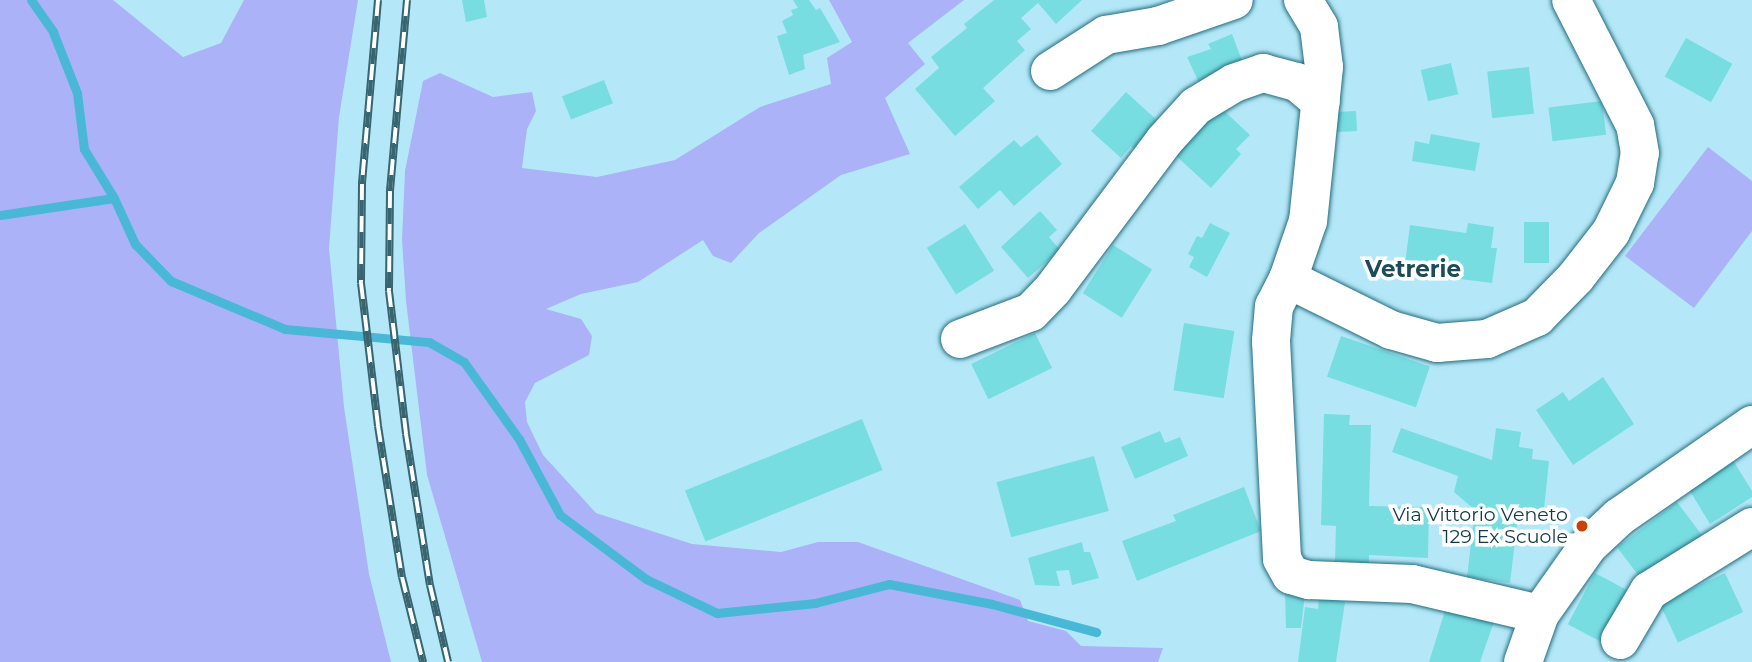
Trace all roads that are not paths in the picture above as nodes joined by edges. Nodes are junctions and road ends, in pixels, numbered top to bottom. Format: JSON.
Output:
{"nodes":[{"id":1,"x":1234,"y":0,"type":"edge"},
{"id":2,"x":1303,"y":0,"type":"edge"},
{"id":3,"x":1571,"y":0,"type":"edge"},
{"id":4,"x":1050,"y":71,"type":"dead end"},
{"id":5,"x":1321,"y":102,"type":"junction"},
{"id":6,"x":1288,"y":279,"type":"junction"},
{"id":7,"x":960,"y":339,"type":"dead end"},
{"id":8,"x":1752,"y":425,"type":"edge"},
{"id":9,"x":1748,"y":537,"type":"edge"},
{"id":10,"x":1540,"y":614,"type":"junction"},
{"id":11,"x":1620,"y":640,"type":"dead end"},
{"id":12,"x":1523,"y":662,"type":"edge"}],
"edges":[{"from":1,"to":4,"type":"street"},
{"from":2,"to":5,"type":"street"},
{"from":3,"to":6,"type":"street"},
{"from":5,"to":6,"type":"street"},
{"from":5,"to":7,"type":"street"},
{"from":6,"to":10,"type":"street"},
{"from":8,"to":10,"type":"street"},
{"from":9,"to":11,"type":"street"},
{"from":10,"to":12,"type":"street"}]}
